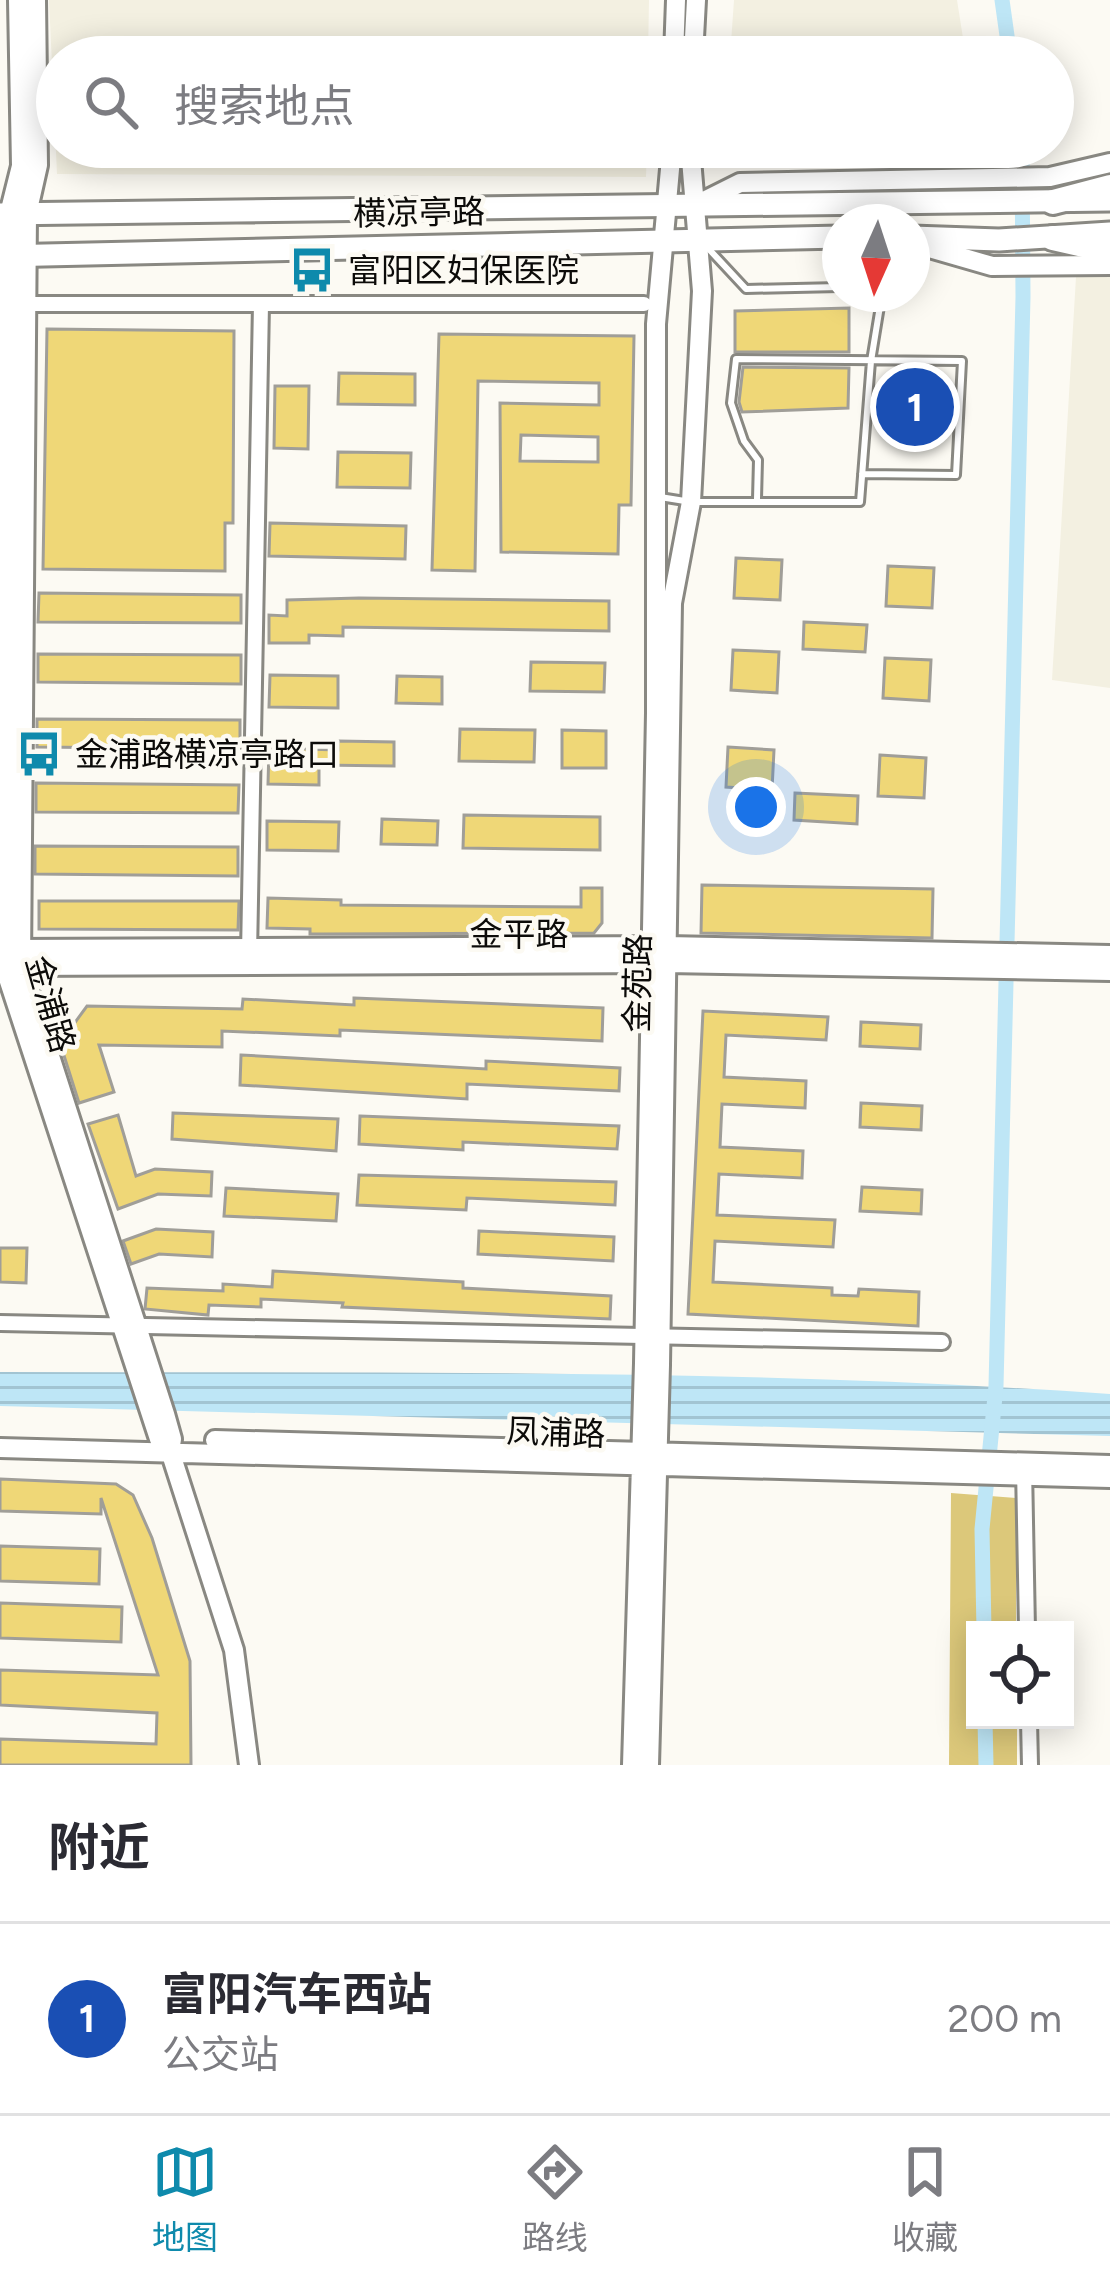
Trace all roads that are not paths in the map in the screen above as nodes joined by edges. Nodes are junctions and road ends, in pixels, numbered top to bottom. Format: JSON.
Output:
{"nodes":[{"id":1,"x":17,"y":0,"type":"edge"},
{"id":2,"x":36,"y":0,"type":"edge"},
{"id":3,"x":676,"y":0,"type":"edge"},
{"id":4,"x":696,"y":0,"type":"edge"},
{"id":5,"x":36,"y":36,"type":"edge"},
{"id":6,"x":675,"y":36,"type":"edge"},
{"id":7,"x":694,"y":36,"type":"edge"},
{"id":8,"x":1110,"y":164,"type":"edge"},
{"id":9,"x":36,"y":168,"type":"edge"},
{"id":10,"x":670,"y":168,"type":"edge"},
{"id":11,"x":689,"y":168,"type":"edge"},
{"id":12,"x":1110,"y":187,"type":"edge"},
{"id":13,"x":1052,"y":189,"type":"junction"},
{"id":14,"x":1110,"y":200,"type":"edge"},
{"id":15,"x":666,"y":205,"type":"junction"},
{"id":16,"x":696,"y":205,"type":"junction"},
{"id":17,"x":12,"y":214,"type":"edge"},
{"id":18,"x":1110,"y":233,"type":"edge"},
{"id":19,"x":822,"y":237,"type":"edge"},
{"id":20,"x":1053,"y":238,"type":"junction"},
{"id":21,"x":661,"y":239,"type":"junction"},
{"id":22,"x":700,"y":240,"type":"junction"},
{"id":23,"x":930,"y":240,"type":"edge"},
{"id":24,"x":930,"y":246,"type":"edge"},
{"id":25,"x":1110,"y":251,"type":"edge"},
{"id":26,"x":12,"y":255,"type":"edge"},
{"id":27,"x":1110,"y":265,"type":"edge"},
{"id":28,"x":822,"y":287,"type":"edge"},
{"id":29,"x":28,"y":304,"type":"junction"},
{"id":30,"x":261,"y":304,"type":"junction"},
{"id":31,"x":644,"y":304,"type":"dead end"},
{"id":32,"x":879,"y":312,"type":"edge"},
{"id":33,"x":871,"y":361,"type":"junction"},
{"id":34,"x":862,"y":474,"type":"junction"},
{"id":35,"x":654,"y":496,"type":"junction"},
{"id":36,"x":757,"y":499,"type":"junction"},
{"id":37,"x":691,"y":502,"type":"junction"},
{"id":38,"x":658,"y":955,"type":"junction"},
{"id":39,"x":1110,"y":955,"type":"edge"},
{"id":40,"x":8,"y":957,"type":"edge"},
{"id":41,"x":249,"y":957,"type":"junction"},
{"id":42,"x":976,"y":960,"type":"junction"},
{"id":43,"x":1038,"y":962,"type":"junction"},
{"id":44,"x":1110,"y":971,"type":"edge"},
{"id":45,"x":0,"y":1323,"type":"edge"},
{"id":46,"x":129,"y":1324,"type":"junction"},
{"id":47,"x":653,"y":1337,"type":"junction"},
{"id":48,"x":942,"y":1342,"type":"dead end"},
{"id":49,"x":0,"y":1436,"type":"edge"},
{"id":50,"x":167,"y":1443,"type":"junction"},
{"id":51,"x":0,"y":1448,"type":"edge"},
{"id":52,"x":649,"y":1458,"type":"junction"},
{"id":53,"x":1110,"y":1465,"type":"edge"},
{"id":54,"x":1024,"y":1468,"type":"junction"},
{"id":55,"x":1110,"y":1478,"type":"edge"},
{"id":56,"x":1027,"y":1621,"type":"edge"},
{"id":57,"x":1029,"y":1729,"type":"edge"},
{"id":58,"x":249,"y":1765,"type":"edge"},
{"id":59,"x":632,"y":1765,"type":"edge"},
{"id":60,"x":649,"y":1765,"type":"edge"},
{"id":61,"x":1030,"y":1765,"type":"edge"}],
"edges":[{"from":1,"to":17,"type":"street","name":"金浦路"},
{"from":2,"to":5,"type":"street","name":"金浦路"},
{"from":3,"to":6,"type":"street"},
{"from":4,"to":7,"type":"street"},
{"from":8,"to":13,"type":"street","name":"横凉亭路"},
{"from":9,"to":17,"type":"street","name":"金浦路"},
{"from":10,"to":15,"type":"street"},
{"from":11,"to":16,"type":"street","name":"金苑路"},
{"from":12,"to":13,"type":"highway"},
{"from":13,"to":14,"type":"main road","name":"横凉亭路"},
{"from":13,"to":16,"type":"main road","name":"横凉亭路"},
{"from":13,"to":16,"type":"street","name":"横凉亭路"},
{"from":15,"to":16,"type":"main road","name":"横凉亭路"},
{"from":15,"to":17,"type":"main road","name":"横凉亭路"},
{"from":15,"to":21,"type":"street"},
{"from":16,"to":22,"type":"street","name":"金苑路"},
{"from":17,"to":26,"type":"street","name":"金浦路"},
{"from":18,"to":20,"type":"main road"},
{"from":19,"to":22,"type":"main road","name":"横凉亭路"},
{"from":20,"to":23,"type":"main road"},
{"from":20,"to":25,"type":"highway"},
{"from":21,"to":22,"type":"main road","name":"横凉亭路"},
{"from":21,"to":26,"type":"main road","name":"横凉亭路"},
{"from":21,"to":35,"type":"street"},
{"from":22,"to":28,"type":"lane"},
{"from":22,"to":37,"type":"street","name":"金苑路"},
{"from":24,"to":27,"type":"street"},
{"from":26,"to":29,"type":"street","name":"金浦路"},
{"from":26,"to":40,"type":"street","name":"金浦路"},
{"from":29,"to":30,"type":"street"},
{"from":29,"to":40,"type":"street","name":"金浦路"},
{"from":30,"to":31,"type":"street"},
{"from":30,"to":41,"type":"street"},
{"from":32,"to":33,"type":"lane"},
{"from":33,"to":34,"type":"lane"},
{"from":33,"to":34,"type":"lane"},
{"from":33,"to":36,"type":"lane"},
{"from":34,"to":36,"type":"lane"},
{"from":35,"to":37,"type":"lane"},
{"from":35,"to":38,"type":"street"},
{"from":36,"to":37,"type":"lane"},
{"from":37,"to":38,"type":"street","name":"金苑路"},
{"from":38,"to":41,"type":"street","name":"金平路"},
{"from":38,"to":42,"type":"street","name":"金平路"},
{"from":38,"to":42,"type":"street","name":"金平路"},
{"from":38,"to":47,"type":"street"},
{"from":39,"to":43,"type":"street"},
{"from":40,"to":41,"type":"street","name":"金平路"},
{"from":40,"to":46,"type":"street","name":"金浦路"},
{"from":42,"to":43,"type":"street","name":"金平路"},
{"from":43,"to":44,"type":"street","name":"金平路"},
{"from":45,"to":46,"type":"street"},
{"from":46,"to":47,"type":"street"},
{"from":46,"to":50,"type":"street","name":"金浦路"},
{"from":47,"to":48,"type":"street"},
{"from":47,"to":52,"type":"street"},
{"from":49,"to":50,"type":"street","name":"凤浦路"},
{"from":50,"to":51,"type":"street","name":"凤浦路"},
{"from":50,"to":52,"type":"street","name":"凤浦路"},
{"from":50,"to":58,"type":"street"},
{"from":52,"to":54,"type":"street","name":"凤浦路"},
{"from":52,"to":59,"type":"street"},
{"from":52,"to":60,"type":"street"},
{"from":53,"to":54,"type":"street","name":"凤浦路"},
{"from":54,"to":55,"type":"street","name":"凤浦路"},
{"from":54,"to":56,"type":"street"},
{"from":57,"to":61,"type":"street"}]}
